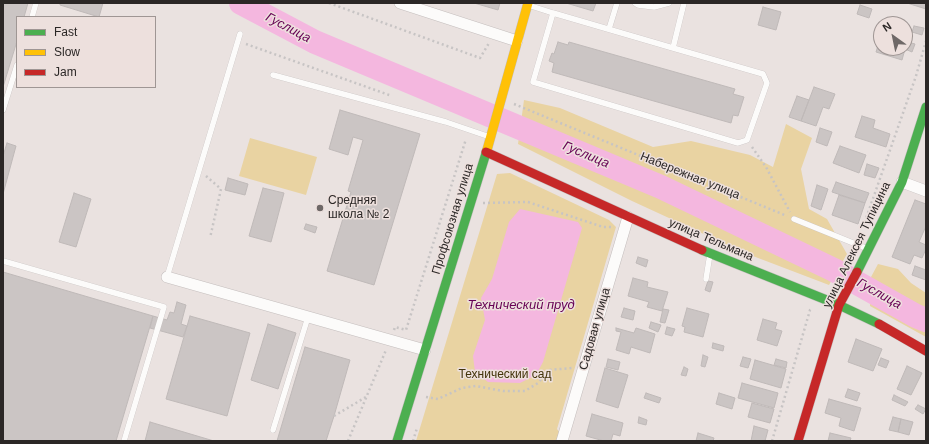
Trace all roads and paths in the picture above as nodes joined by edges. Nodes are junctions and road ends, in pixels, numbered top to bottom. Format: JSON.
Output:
{"nodes":[{"id":1,"x":36,"y":3,"type":"edge"},
{"id":2,"x":329,"y":3,"type":"edge"},
{"id":3,"x":402,"y":3,"type":"edge"},
{"id":4,"x":617,"y":3,"type":"edge"},
{"id":5,"x":636,"y":3,"type":"edge"},
{"id":6,"x":669,"y":3,"type":"edge"},
{"id":7,"x":684,"y":3,"type":"edge"},
{"id":8,"x":528,"y":4,"type":"edge"},
{"id":9,"x":553,"y":13,"type":"junction"},
{"id":10,"x":32,"y":16,"type":"edge"},
{"id":11,"x":609,"y":29,"type":"junction"},
{"id":12,"x":240,"y":34,"type":"dead end"},
{"id":13,"x":495,"y":34,"type":"junction"},
{"id":14,"x":238,"y":41,"type":"junction"},
{"id":15,"x":517,"y":41,"type":"junction"},
{"id":16,"x":926,"y":41,"type":"edge"},
{"id":17,"x":673,"y":48,"type":"junction"},
{"id":18,"x":16,"y":68,"type":"edge"},
{"id":19,"x":273,"y":75,"type":"dead end"},
{"id":20,"x":395,"y":98,"type":"dead end"},
{"id":21,"x":506,"y":101,"type":"junction"},
{"id":22,"x":926,"y":107,"type":"edge"},
{"id":23,"x":3,"y":110,"type":"edge"},
{"id":24,"x":469,"y":129,"type":"junction"},
{"id":25,"x":491,"y":135,"type":"junction"},
{"id":26,"x":747,"y":140,"type":"junction"},
{"id":27,"x":486,"y":152,"type":"junction"},
{"id":28,"x":199,"y":171,"type":"junction"},
{"id":29,"x":902,"y":182,"type":"junction"},
{"id":30,"x":926,"y":191,"type":"edge"},
{"id":31,"x":482,"y":203,"type":"dead end"},
{"id":32,"x":628,"y":217,"type":"junction"},
{"id":33,"x":794,"y":219,"type":"junction"},
{"id":34,"x":624,"y":229,"type":"junction"},
{"id":35,"x":210,"y":238,"type":"dead end"},
{"id":36,"x":857,"y":245,"type":"junction"},
{"id":37,"x":869,"y":250,"type":"junction"},
{"id":38,"x":710,"y":254,"type":"junction"},
{"id":39,"x":3,"y":261,"type":"edge"},
{"id":40,"x":168,"y":277,"type":"joint"},
{"id":41,"x":706,"y":279,"type":"dead end"},
{"id":42,"x":825,"y":299,"type":"junction"},
{"id":43,"x":839,"y":305,"type":"junction"},
{"id":44,"x":308,"y":317,"type":"junction"},
{"id":45,"x":390,"y":340,"type":"junction"},
{"id":46,"x":425,"y":350,"type":"junction"},
{"id":47,"x":926,"y":351,"type":"edge"},
{"id":48,"x":583,"y":369,"type":"junction"},
{"id":49,"x":367,"y":397,"type":"junction"},
{"id":50,"x":426,"y":397,"type":"dead end"},
{"id":51,"x":334,"y":416,"type":"dead end"},
{"id":52,"x":273,"y":430,"type":"dead end"},
{"id":53,"x":124,"y":441,"type":"edge"},
{"id":54,"x":348,"y":441,"type":"edge"},
{"id":55,"x":397,"y":441,"type":"edge"},
{"id":56,"x":562,"y":441,"type":"edge"},
{"id":57,"x":772,"y":441,"type":"edge"},
{"id":58,"x":798,"y":441,"type":"edge"}],
"edges":[{"from":1,"to":10,"type":"lane"},
{"from":2,"to":13,"type":"path"},
{"from":3,"to":13,"type":"street"},
{"from":4,"to":11,"type":"lane"},
{"from":5,"to":6,"type":"lane"},
{"from":7,"to":17,"type":"lane"},
{"from":8,"to":9,"type":"lane"},
{"from":8,"to":15,"type":"street","name":"Профсоюзная улица"},
{"from":9,"to":11,"type":"lane"},
{"from":9,"to":26,"type":"lane"},
{"from":11,"to":17,"type":"lane"},
{"from":12,"to":14,"type":"lane"},
{"from":13,"to":15,"type":"street"},
{"from":14,"to":20,"type":"path"},
{"from":14,"to":28,"type":"lane"},
{"from":15,"to":21,"type":"street","name":"Профсоюзная улица"},
{"from":16,"to":36,"type":"path"},
{"from":17,"to":26,"type":"lane"},
{"from":18,"to":23,"type":"lane"},
{"from":19,"to":24,"type":"lane"},
{"from":21,"to":25,"type":"street","name":"Профсоюзная улица"},
{"from":21,"to":33,"type":"path","name":"Набережная улица"},
{"from":22,"to":29,"type":"street","name":"улица Алексея Тупицина"},
{"from":24,"to":25,"type":"lane"},
{"from":24,"to":45,"type":"path"},
{"from":25,"to":27,"type":"street","name":"Профсоюзная улица"},
{"from":26,"to":33,"type":"path"},
{"from":27,"to":32,"type":"street","name":"улица Тельмана"},
{"from":27,"to":46,"type":"street","name":"Профсоюзная улица"},
{"from":28,"to":35,"type":"path"},
{"from":28,"to":40,"type":"lane"},
{"from":29,"to":30,"type":"street"},
{"from":29,"to":37,"type":"street","name":"улица Алексея Тупицина"},
{"from":31,"to":34,"type":"path"},
{"from":32,"to":34,"type":"street","name":"Садовая улица"},
{"from":32,"to":38,"type":"street","name":"улица Тельмана"},
{"from":33,"to":36,"type":"lane"},
{"from":34,"to":48,"type":"street","name":"Садовая улица"},
{"from":36,"to":37,"type":"lane"},
{"from":37,"to":43,"type":"street","name":"улица Алексея Тупицина"},
{"from":38,"to":41,"type":"lane"},
{"from":38,"to":42,"type":"street","name":"улица Тельмана"},
{"from":39,"to":53,"type":"lane"},
{"from":40,"to":44,"type":"street"},
{"from":42,"to":43,"type":"street","name":"улица Тельмана"},
{"from":42,"to":57,"type":"path"},
{"from":43,"to":47,"type":"street","name":"улица Тельмана"},
{"from":43,"to":58,"type":"street","name":"улица Алексея Тупицина"},
{"from":44,"to":45,"type":"street"},
{"from":44,"to":52,"type":"lane"},
{"from":45,"to":46,"type":"street"},
{"from":45,"to":49,"type":"path"},
{"from":46,"to":55,"type":"street","name":"Профсоюзная улица"},
{"from":48,"to":50,"type":"path"},
{"from":48,"to":56,"type":"street","name":"Садовая улица"},
{"from":49,"to":51,"type":"path"},
{"from":49,"to":54,"type":"path"}]}
